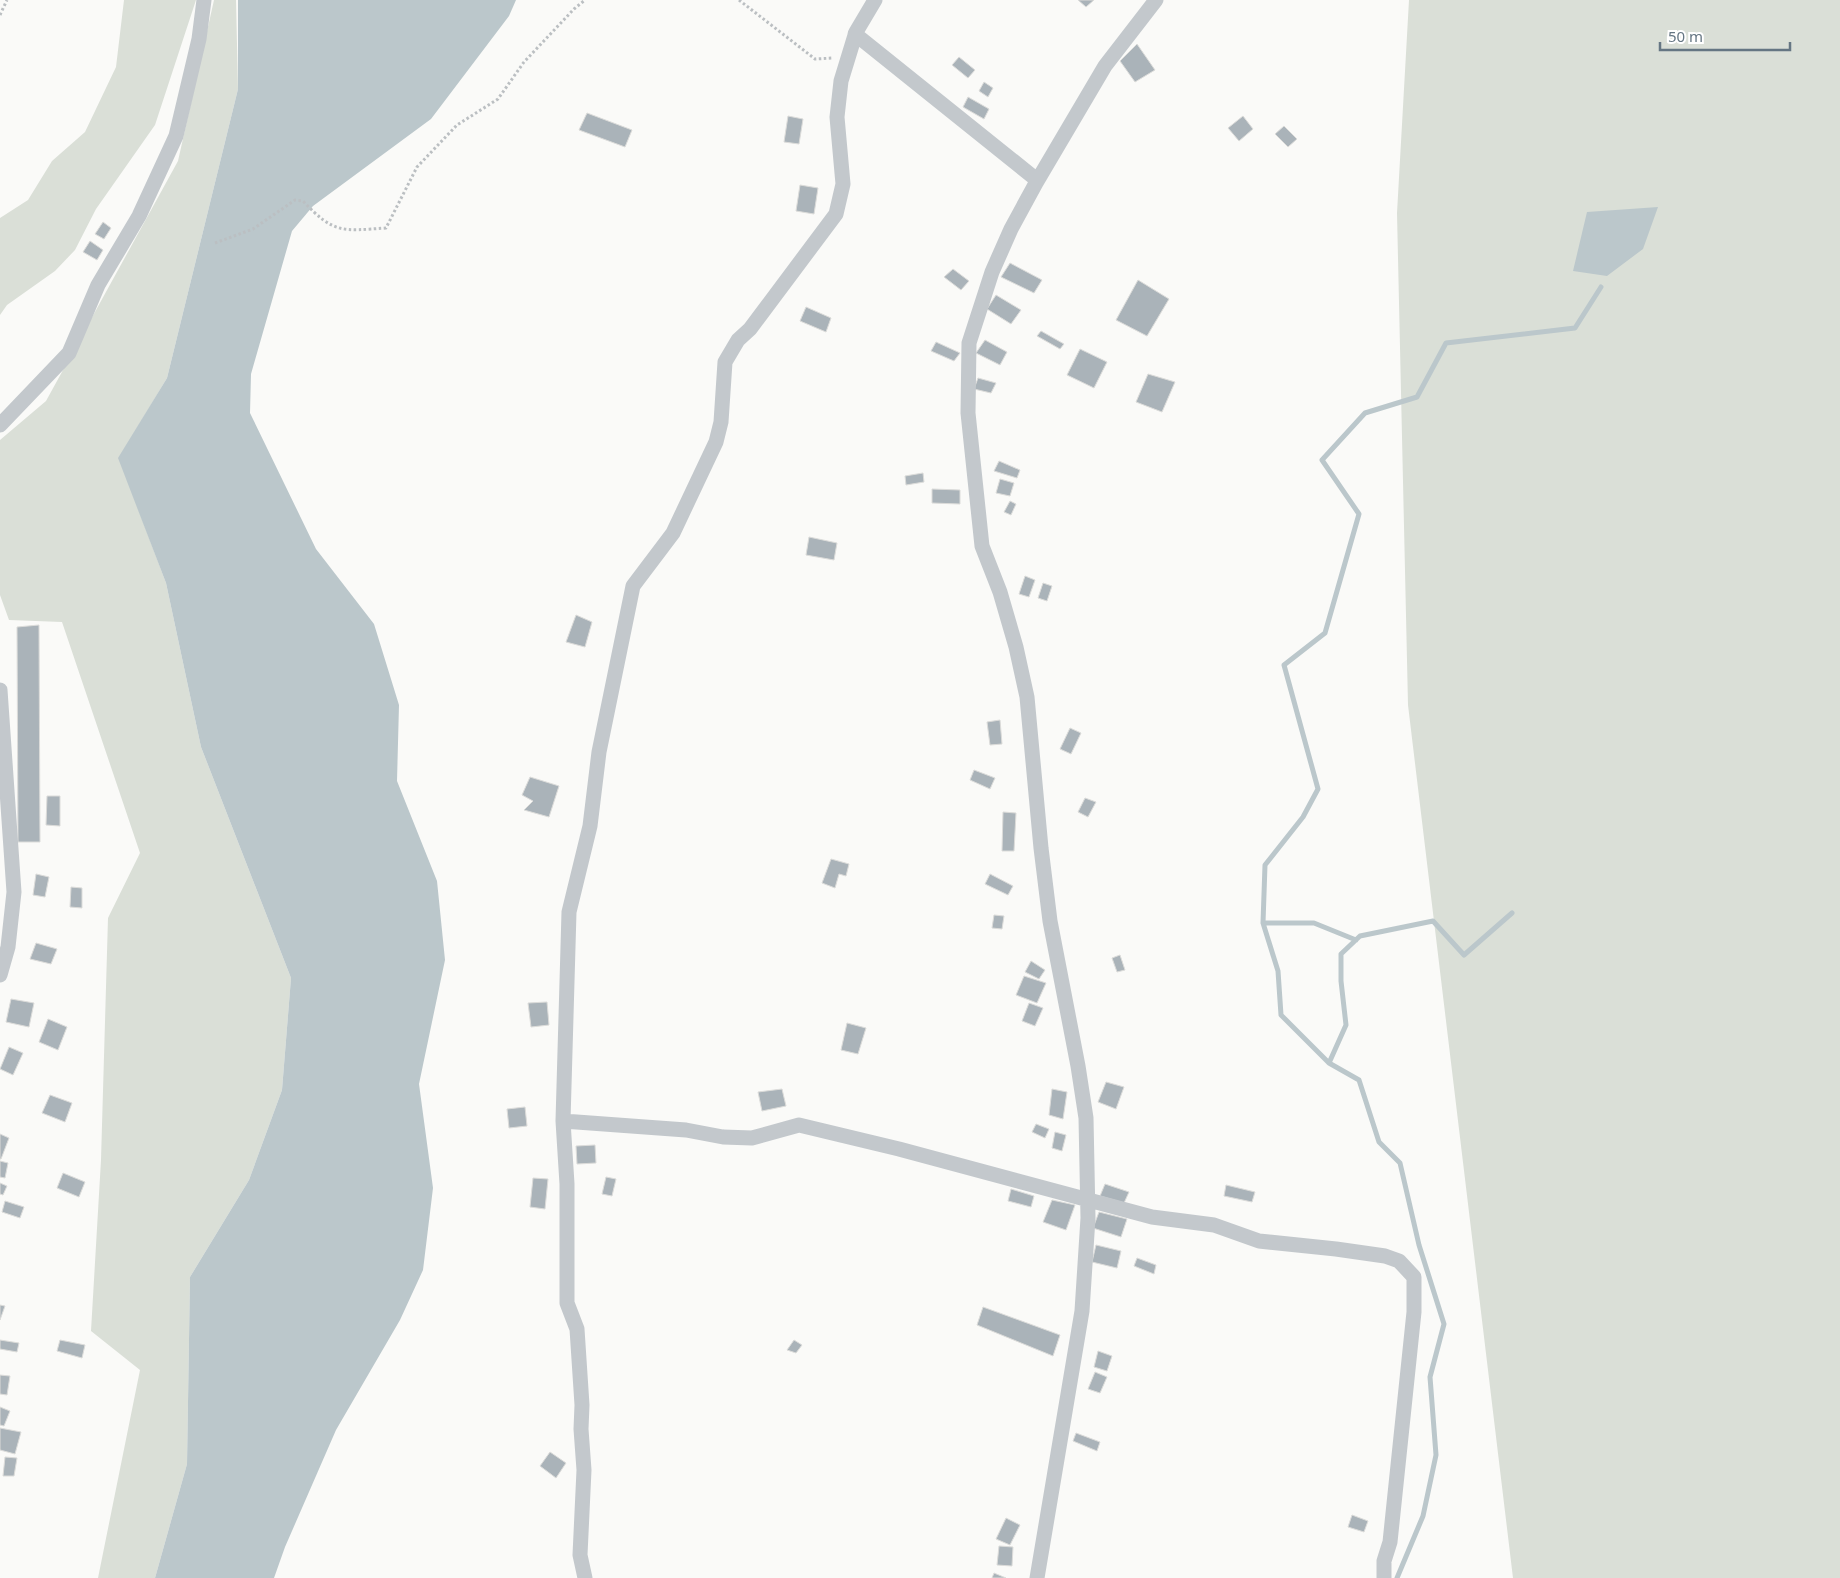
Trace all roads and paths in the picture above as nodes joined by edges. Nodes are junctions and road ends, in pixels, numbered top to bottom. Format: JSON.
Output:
{"nodes":[{"id":1,"x":7,"y":0,"type":"edge"},
{"id":2,"x":204,"y":0,"type":"edge"},
{"id":3,"x":585,"y":0,"type":"edge"},
{"id":4,"x":739,"y":0,"type":"edge"},
{"id":5,"x":875,"y":0,"type":"edge"},
{"id":6,"x":1156,"y":0,"type":"edge"},
{"id":7,"x":0,"y":15,"type":"edge"},
{"id":8,"x":855,"y":34,"type":"junction"},
{"id":9,"x":848,"y":58,"type":"junction"},
{"id":10,"x":1037,"y":180,"type":"junction"},
{"id":11,"x":215,"y":243,"type":"dead end"},
{"id":12,"x":0,"y":425,"type":"edge"},
{"id":13,"x":0,"y":690,"type":"edge"},
{"id":14,"x":0,"y":975,"type":"edge"},
{"id":15,"x":563,"y":1121,"type":"junction"},
{"id":16,"x":1087,"y":1200,"type":"junction"},
{"id":17,"x":585,"y":1578,"type":"edge"},
{"id":18,"x":1037,"y":1578,"type":"edge"},
{"id":19,"x":1384,"y":1578,"type":"edge"}],
"edges":[{"from":1,"to":7,"type":"path"},
{"from":2,"to":12,"type":"street"},
{"from":3,"to":11,"type":"path"},
{"from":4,"to":9,"type":"path"},
{"from":5,"to":8,"type":"street"},
{"from":6,"to":10,"type":"street"},
{"from":8,"to":9,"type":"street"},
{"from":8,"to":10,"type":"street"},
{"from":9,"to":15,"type":"street"},
{"from":10,"to":16,"type":"street"},
{"from":13,"to":14,"type":"street"},
{"from":15,"to":16,"type":"street"},
{"from":15,"to":17,"type":"street"},
{"from":16,"to":18,"type":"street"},
{"from":16,"to":19,"type":"street"}]}
